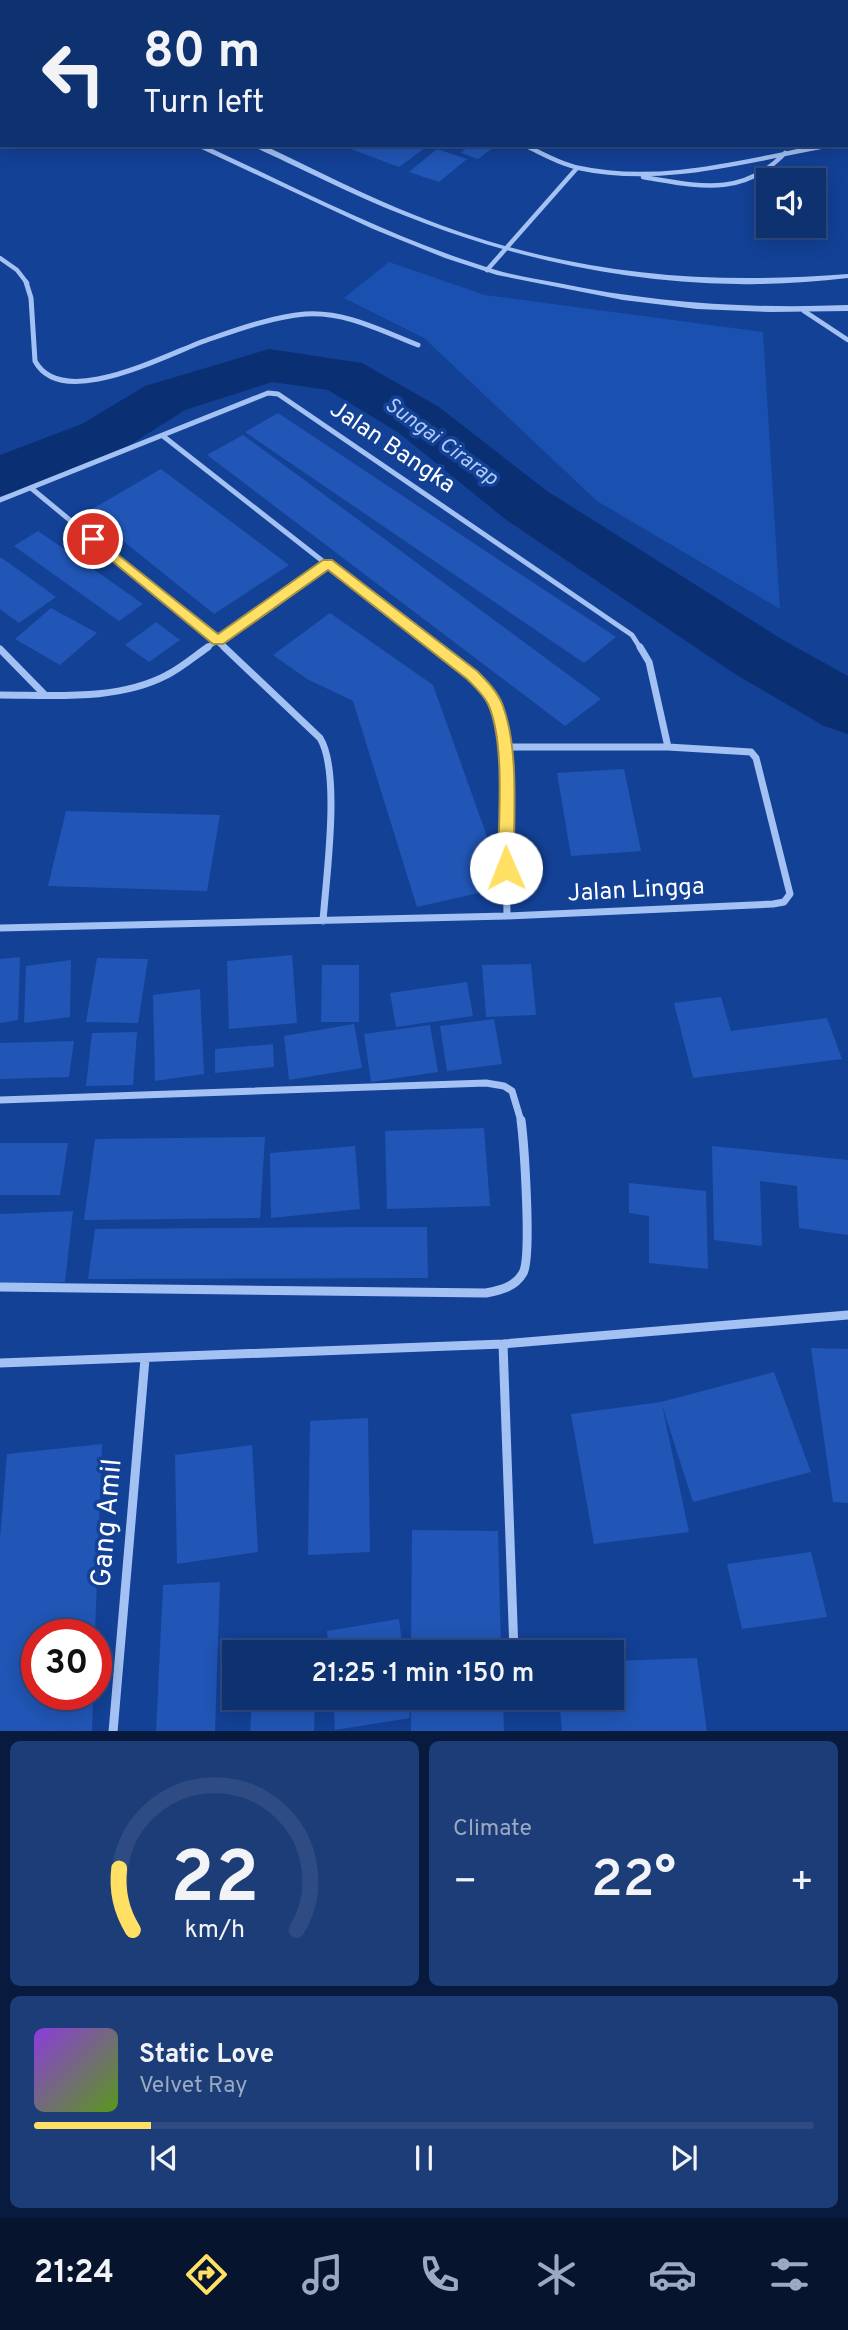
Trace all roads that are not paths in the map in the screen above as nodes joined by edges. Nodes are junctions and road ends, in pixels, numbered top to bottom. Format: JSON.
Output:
{"nodes":[{"id":1,"x":201,"y":147,"type":"edge"},
{"id":2,"x":260,"y":147,"type":"edge"},
{"id":3,"x":529,"y":147,"type":"edge"},
{"id":4,"x":819,"y":147,"type":"edge"},
{"id":5,"x":785,"y":153,"type":"junction"},
{"id":6,"x":577,"y":168,"type":"junction"},
{"id":7,"x":632,"y":175,"type":"junction"},
{"id":8,"x":504,"y":249,"type":"junction"},
{"id":9,"x":0,"y":258,"type":"edge"},
{"id":10,"x":487,"y":270,"type":"junction"},
{"id":11,"x":848,"y":276,"type":"edge"},
{"id":12,"x":848,"y":308,"type":"edge"},
{"id":13,"x":804,"y":311,"type":"junction"},
{"id":14,"x":848,"y":340,"type":"edge"},
{"id":15,"x":418,"y":345,"type":"dead end"},
{"id":16,"x":163,"y":436,"type":"junction"},
{"id":17,"x":31,"y":488,"type":"junction"},
{"id":18,"x":0,"y":500,"type":"edge"},
{"id":19,"x":328,"y":563,"type":"junction"},
{"id":20,"x":218,"y":641,"type":"junction"},
{"id":21,"x":0,"y":649,"type":"edge"},
{"id":22,"x":44,"y":694,"type":"junction"},
{"id":23,"x":0,"y":695,"type":"edge"},
{"id":24,"x":505,"y":747,"type":"junction"},
{"id":25,"x":668,"y":747,"type":"junction"},
{"id":26,"x":507,"y":916,"type":"junction"},
{"id":27,"x":323,"y":920,"type":"junction"},
{"id":28,"x":0,"y":928,"type":"edge"},
{"id":29,"x":0,"y":1100,"type":"edge"},
{"id":30,"x":0,"y":1287,"type":"edge"},
{"id":31,"x":848,"y":1315,"type":"edge"},
{"id":32,"x":503,"y":1344,"type":"junction"},
{"id":33,"x":145,"y":1359,"type":"junction"},
{"id":34,"x":0,"y":1363,"type":"edge"},
{"id":35,"x":514,"y":1640,"type":"edge"},
{"id":36,"x":113,"y":1731,"type":"edge"}],
"edges":[{"from":1,"to":10,"type":"street"},
{"from":2,"to":8,"type":"street"},
{"from":3,"to":6,"type":"street"},
{"from":4,"to":5,"type":"street"},
{"from":5,"to":7,"type":"street"},
{"from":5,"to":7,"type":"street"},
{"from":6,"to":7,"type":"street"},
{"from":6,"to":8,"type":"street"},
{"from":8,"to":10,"type":"street"},
{"from":8,"to":11,"type":"street"},
{"from":9,"to":15,"type":"street"},
{"from":10,"to":13,"type":"street"},
{"from":12,"to":13,"type":"street"},
{"from":13,"to":14,"type":"lane"},
{"from":16,"to":17,"type":"street","name":"Jalan Bangka"},
{"from":16,"to":19,"type":"street"},
{"from":16,"to":25,"type":"street","name":"Jalan Bangka"},
{"from":17,"to":18,"type":"street","name":"Jalan Bangka"},
{"from":17,"to":20,"type":"street"},
{"from":19,"to":20,"type":"street"},
{"from":19,"to":24,"type":"street"},
{"from":20,"to":22,"type":"street"},
{"from":20,"to":27,"type":"street"},
{"from":21,"to":22,"type":"street"},
{"from":22,"to":23,"type":"street"},
{"from":24,"to":25,"type":"street","name":"Jalan Lingga"},
{"from":24,"to":26,"type":"street"},
{"from":25,"to":26,"type":"street","name":"Jalan Lingga"},
{"from":26,"to":27,"type":"street","name":"Jalan Lingga"},
{"from":27,"to":28,"type":"street","name":"Jalan Lingga"},
{"from":29,"to":30,"type":"street"},
{"from":31,"to":32,"type":"street"},
{"from":32,"to":33,"type":"street"},
{"from":32,"to":35,"type":"street"},
{"from":33,"to":34,"type":"street"},
{"from":33,"to":36,"type":"street","name":"Gang Amil"}]}
